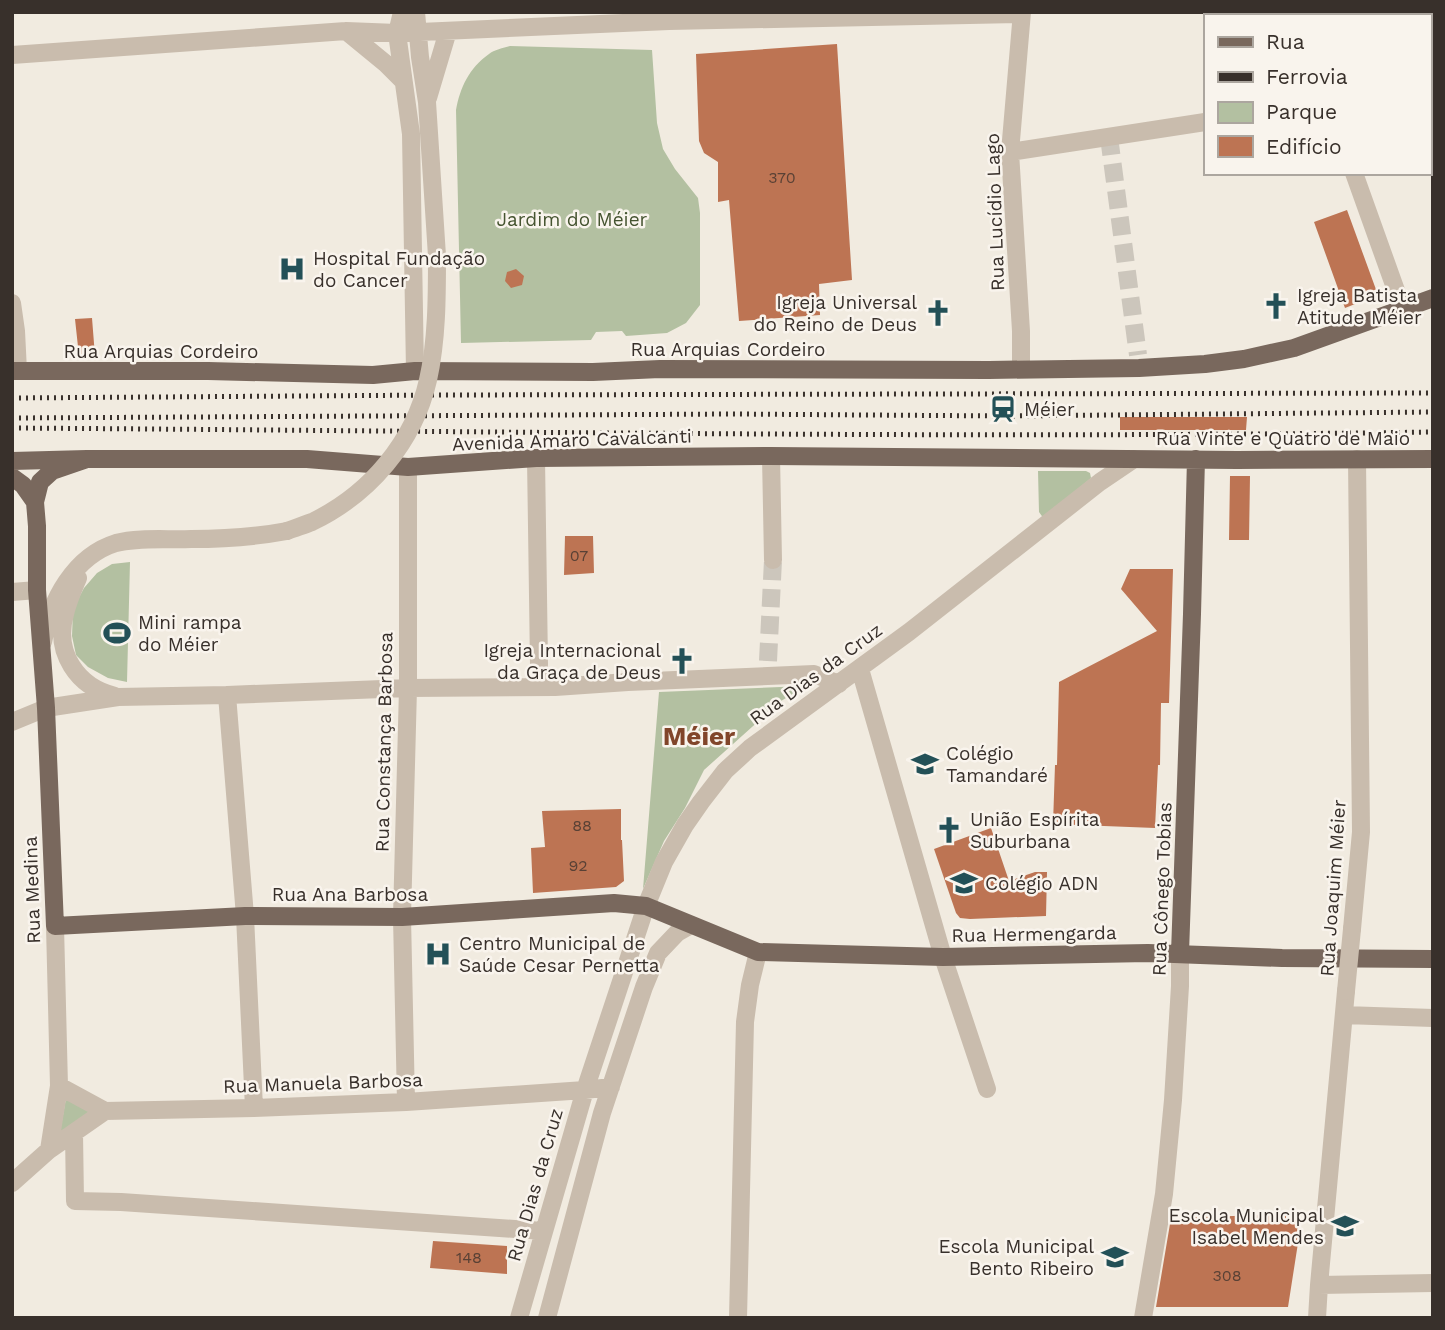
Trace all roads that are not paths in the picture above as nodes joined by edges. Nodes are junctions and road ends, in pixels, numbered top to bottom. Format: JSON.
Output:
{"nodes":[{"id":1,"x":402,"y":12,"type":"edge"},
{"id":2,"x":416,"y":12,"type":"edge"},
{"id":3,"x":1022,"y":13,"type":"edge"},
{"id":4,"x":448,"y":31,"type":"junction"},
{"id":5,"x":346,"y":32,"type":"junction"},
{"id":6,"x":418,"y":32,"type":"junction"},
{"id":7,"x":397,"y":33,"type":"junction"},
{"id":8,"x":12,"y":55,"type":"edge"},
{"id":9,"x":420,"y":57,"type":"junction"},
{"id":10,"x":403,"y":81,"type":"junction"},
{"id":11,"x":427,"y":102,"type":"junction"},
{"id":12,"x":1204,"y":122,"type":"edge"},
{"id":13,"x":1010,"y":152,"type":"junction"},
{"id":14,"x":1355,"y":175,"type":"edge"},
{"id":15,"x":1433,"y":298,"type":"edge"},
{"id":16,"x":12,"y":303,"type":"edge"},
{"id":17,"x":1403,"y":310,"type":"junction"},
{"id":18,"x":1021,"y":369,"type":"junction"},
{"id":19,"x":15,"y":371,"type":"edge"},
{"id":20,"x":415,"y":372,"type":"junction"},
{"id":21,"x":771,"y":456,"type":"junction"},
{"id":22,"x":87,"y":458,"type":"junction"},
{"id":23,"x":537,"y":458,"type":"junction"},
{"id":24,"x":1134,"y":459,"type":"junction"},
{"id":25,"x":1196,"y":459,"type":"junction"},
{"id":26,"x":1357,"y":459,"type":"junction"},
{"id":27,"x":1433,"y":459,"type":"edge"},
{"id":28,"x":12,"y":461,"type":"edge"},
{"id":29,"x":408,"y":467,"type":"junction"},
{"id":30,"x":12,"y":477,"type":"edge"},
{"id":31,"x":34,"y":502,"type":"junction"},
{"id":32,"x":773,"y":561,"type":"tunnel mouth"},
{"id":33,"x":83,"y":563,"type":"junction"},
{"id":34,"x":37,"y":590,"type":"junction"},
{"id":35,"x":12,"y":592,"type":"edge"},
{"id":36,"x":42,"y":652,"type":"junction"},
{"id":37,"x":860,"y":669,"type":"junction"},
{"id":38,"x":839,"y":684,"type":"junction"},
{"id":39,"x":538,"y":687,"type":"junction"},
{"id":40,"x":408,"y":688,"type":"junction"},
{"id":41,"x":227,"y":695,"type":"junction"},
{"id":42,"x":118,"y":696,"type":"junction"},
{"id":43,"x":46,"y":708,"type":"junction"},
{"id":44,"x":12,"y":722,"type":"edge"},
{"id":45,"x":646,"y":906,"type":"junction"},
{"id":46,"x":245,"y":916,"type":"junction"},
{"id":47,"x":402,"y":918,"type":"junction"},
{"id":48,"x":691,"y":925,"type":"junction"},
{"id":49,"x":55,"y":926,"type":"junction"},
{"id":50,"x":758,"y":952,"type":"junction"},
{"id":51,"x":1180,"y":953,"type":"junction"},
{"id":52,"x":943,"y":957,"type":"junction"},
{"id":53,"x":1433,"y":958,"type":"edge"},
{"id":54,"x":1344,"y":1015,"type":"junction"},
{"id":55,"x":1433,"y":1018,"type":"edge"},
{"id":56,"x":59,"y":1086,"type":"junction"},
{"id":57,"x":611,"y":1087,"type":"junction"},
{"id":58,"x":987,"y":1089,"type":"dead end"},
{"id":59,"x":585,"y":1090,"type":"junction"},
{"id":60,"x":406,"y":1102,"type":"junction"},
{"id":61,"x":254,"y":1108,"type":"junction"},
{"id":62,"x":105,"y":1111,"type":"junction"},
{"id":63,"x":75,"y":1133,"type":"junction"},
{"id":64,"x":49,"y":1150,"type":"junction"},
{"id":65,"x":12,"y":1183,"type":"edge"},
{"id":66,"x":543,"y":1231,"type":"junction"},
{"id":67,"x":1433,"y":1283,"type":"edge"},
{"id":68,"x":1319,"y":1285,"type":"junction"},
{"id":69,"x":519,"y":1318,"type":"edge"},
{"id":70,"x":547,"y":1318,"type":"edge"},
{"id":71,"x":738,"y":1318,"type":"edge"},
{"id":72,"x":1143,"y":1318,"type":"edge"},
{"id":73,"x":1317,"y":1318,"type":"edge"}],
"edges":[{"from":1,"to":7,"type":"street"},
{"from":2,"to":6,"type":"street"},
{"from":3,"to":4,"type":"street"},
{"from":3,"to":13,"type":"street","name":"Rua Lucídio Lago"},
{"from":4,"to":6,"type":"street"},
{"from":4,"to":11,"type":"street"},
{"from":5,"to":7,"type":"street"},
{"from":5,"to":8,"type":"street"},
{"from":5,"to":10,"type":"street"},
{"from":6,"to":7,"type":"street"},
{"from":6,"to":9,"type":"street"},
{"from":7,"to":9,"type":"street"},
{"from":7,"to":10,"type":"street"},
{"from":9,"to":11,"type":"street"},
{"from":10,"to":20,"type":"street"},
{"from":11,"to":33,"type":"street","bridge":true},
{"from":12,"to":13,"type":"street"},
{"from":13,"to":18,"type":"street","name":"Rua Lucídio Lago"},
{"from":14,"to":17,"type":"street"},
{"from":15,"to":17,"type":"main road","name":"Rua Arquias Cordeiro"},
{"from":16,"to":19,"type":"street"},
{"from":17,"to":18,"type":"main road","name":"Rua Arquias Cordeiro"},
{"from":18,"to":20,"type":"main road","name":"Rua Arquias Cordeiro"},
{"from":19,"to":20,"type":"main road","name":"Rua Arquias Cordeiro"},
{"from":21,"to":23,"type":"main road","name":"Avenida Amaro Cavalcanti"},
{"from":21,"to":24,"type":"main road","name":"Avenida Amaro Cavalcanti"},
{"from":21,"to":32,"type":"street"},
{"from":22,"to":28,"type":"main road","name":"Avenida Amaro Cavalcanti"},
{"from":22,"to":29,"type":"main road","name":"Avenida Amaro Cavalcanti"},
{"from":22,"to":31,"type":"main road"},
{"from":23,"to":29,"type":"main road","name":"Avenida Amaro Cavalcanti"},
{"from":23,"to":39,"type":"street"},
{"from":24,"to":25,"type":"main road","name":"Rua Vinte e Quatro de Maio"},
{"from":24,"to":37,"type":"street","name":"Rua Dias da Cruz"},
{"from":25,"to":26,"type":"main road","name":"Rua Vinte e Quatro de Maio"},
{"from":25,"to":51,"type":"main road","name":"Rua Cônego Tobias"},
{"from":26,"to":27,"type":"main road","name":"Rua Vinte e Quatro de Maio"},
{"from":26,"to":54,"type":"street","name":"Rua Joaquim Méier","bridge":true},
{"from":29,"to":40,"type":"street","name":"Rua Constança Barbosa"},
{"from":30,"to":31,"type":"main road"},
{"from":31,"to":34,"type":"main road","name":"Rua Medina"},
{"from":33,"to":36,"type":"street"},
{"from":33,"to":42,"type":"street"},
{"from":34,"to":35,"type":"street"},
{"from":34,"to":36,"type":"main road","name":"Rua Medina"},
{"from":36,"to":43,"type":"main road","name":"Rua Medina"},
{"from":37,"to":38,"type":"street","name":"Rua Dias da Cruz"},
{"from":37,"to":52,"type":"street"},
{"from":38,"to":39,"type":"street"},
{"from":38,"to":45,"type":"street","name":"Rua Dias da Cruz"},
{"from":39,"to":40,"type":"street"},
{"from":40,"to":41,"type":"street"},
{"from":40,"to":47,"type":"street","name":"Rua Constança Barbosa"},
{"from":41,"to":42,"type":"street"},
{"from":41,"to":46,"type":"street"},
{"from":42,"to":43,"type":"street"},
{"from":43,"to":44,"type":"street"},
{"from":43,"to":49,"type":"main road","name":"Rua Medina"},
{"from":45,"to":47,"type":"main road","name":"Rua Ana Barbosa"},
{"from":45,"to":48,"type":"main road","name":"Rua Hermengarda"},
{"from":45,"to":59,"type":"street","name":"Rua Dias da Cruz"},
{"from":46,"to":47,"type":"main road","name":"Rua Ana Barbosa"},
{"from":46,"to":49,"type":"main road","name":"Rua Ana Barbosa"},
{"from":46,"to":61,"type":"street"},
{"from":47,"to":60,"type":"street","name":"Rua Constança Barbosa"},
{"from":48,"to":50,"type":"main road","name":"Rua Hermengarda"},
{"from":48,"to":57,"type":"street"},
{"from":49,"to":56,"type":"street","name":"Rua Medina"},
{"from":50,"to":52,"type":"main road","name":"Rua Hermengarda"},
{"from":50,"to":71,"type":"street"},
{"from":51,"to":52,"type":"main road","name":"Rua Hermengarda"},
{"from":51,"to":53,"type":"main road","name":"Rua Hermengarda"},
{"from":51,"to":72,"type":"street","name":"Rua Cônego Tobias"},
{"from":52,"to":58,"type":"street"},
{"from":54,"to":55,"type":"street"},
{"from":54,"to":68,"type":"street","name":"Rua Joaquim Méier"},
{"from":56,"to":62,"type":"street"},
{"from":56,"to":64,"type":"street","name":"Rua Medina"},
{"from":57,"to":59,"type":"street","name":"Rua Manuela Barbosa"},
{"from":57,"to":70,"type":"street"},
{"from":59,"to":60,"type":"street","name":"Rua Manuela Barbosa"},
{"from":59,"to":66,"type":"street","name":"Rua Dias da Cruz"},
{"from":60,"to":61,"type":"street","name":"Rua Manuela Barbosa"},
{"from":61,"to":62,"type":"street","name":"Rua Manuela Barbosa"},
{"from":62,"to":63,"type":"street"},
{"from":63,"to":64,"type":"street"},
{"from":63,"to":66,"type":"street"},
{"from":64,"to":65,"type":"street"},
{"from":66,"to":69,"type":"street","name":"Rua Dias da Cruz"},
{"from":67,"to":68,"type":"street"},
{"from":68,"to":73,"type":"street","name":"Rua Joaquim Méier"}]}
